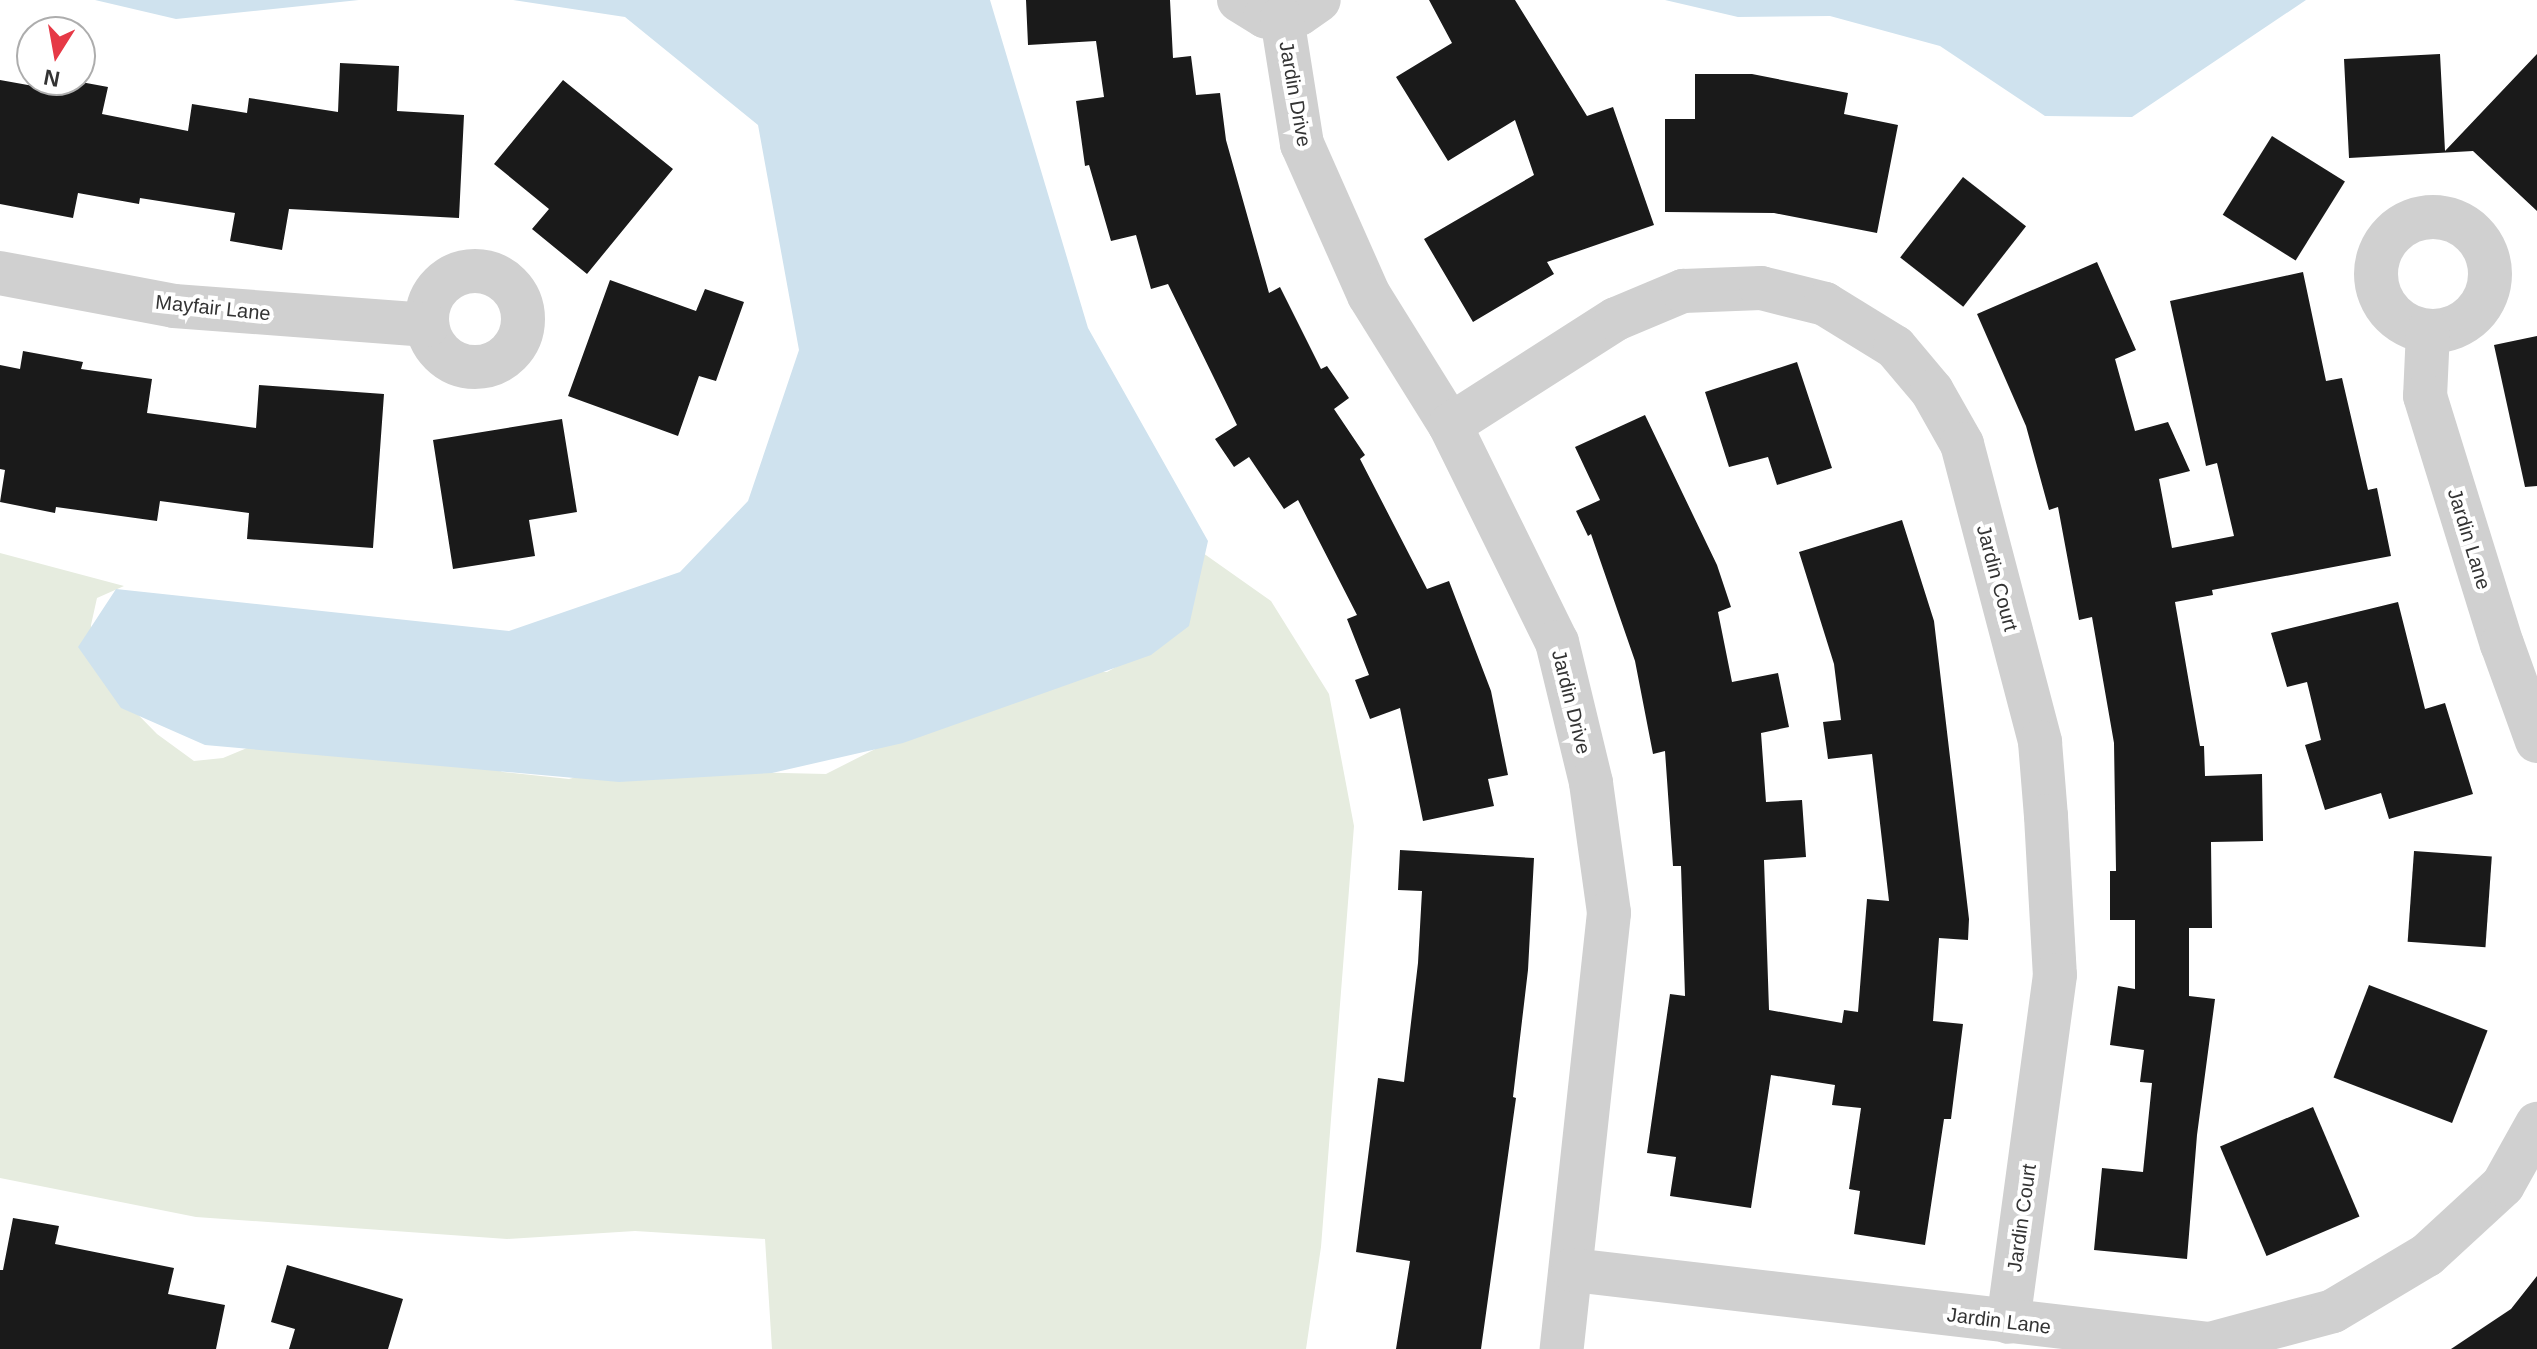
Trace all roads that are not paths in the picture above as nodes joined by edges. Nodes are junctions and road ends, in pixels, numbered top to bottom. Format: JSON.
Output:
{"nodes":[{"id":1,"x":1239,"y":0,"type":"edge"},
{"id":2,"x":1300,"y":9,"type":"edge"},
{"id":3,"x":0,"y":273,"type":"edge"},
{"id":4,"x":427,"y":325,"type":"dead end"},
{"id":5,"x":2428,"y":331,"type":"dead end"},
{"id":6,"x":1450,"y":425,"type":"junction"},
{"id":7,"x":2537,"y":741,"type":"edge"},
{"id":8,"x":2537,"y":1124,"type":"edge"},
{"id":9,"x":1573,"y":1270,"type":"junction"},
{"id":10,"x":2008,"y":1322,"type":"junction"},
{"id":11,"x":1562,"y":1349,"type":"edge"}],
"edges":[{"from":1,"to":2,"type":"street","name":"Jardin Drive"},
{"from":2,"to":6,"type":"street","name":"Jardin Drive"},
{"from":3,"to":4,"type":"street","name":"Mayfair Lane"},
{"from":5,"to":7,"type":"street","name":"Jardin Lane"},
{"from":6,"to":9,"type":"street","name":"Jardin Drive"},
{"from":6,"to":10,"type":"street","name":"Jardin Court"},
{"from":8,"to":10,"type":"street","name":"Jardin Lane"},
{"from":9,"to":10,"type":"street","name":"Jardin Lane"},
{"from":9,"to":11,"type":"street","name":"Jardin Drive"}]}
